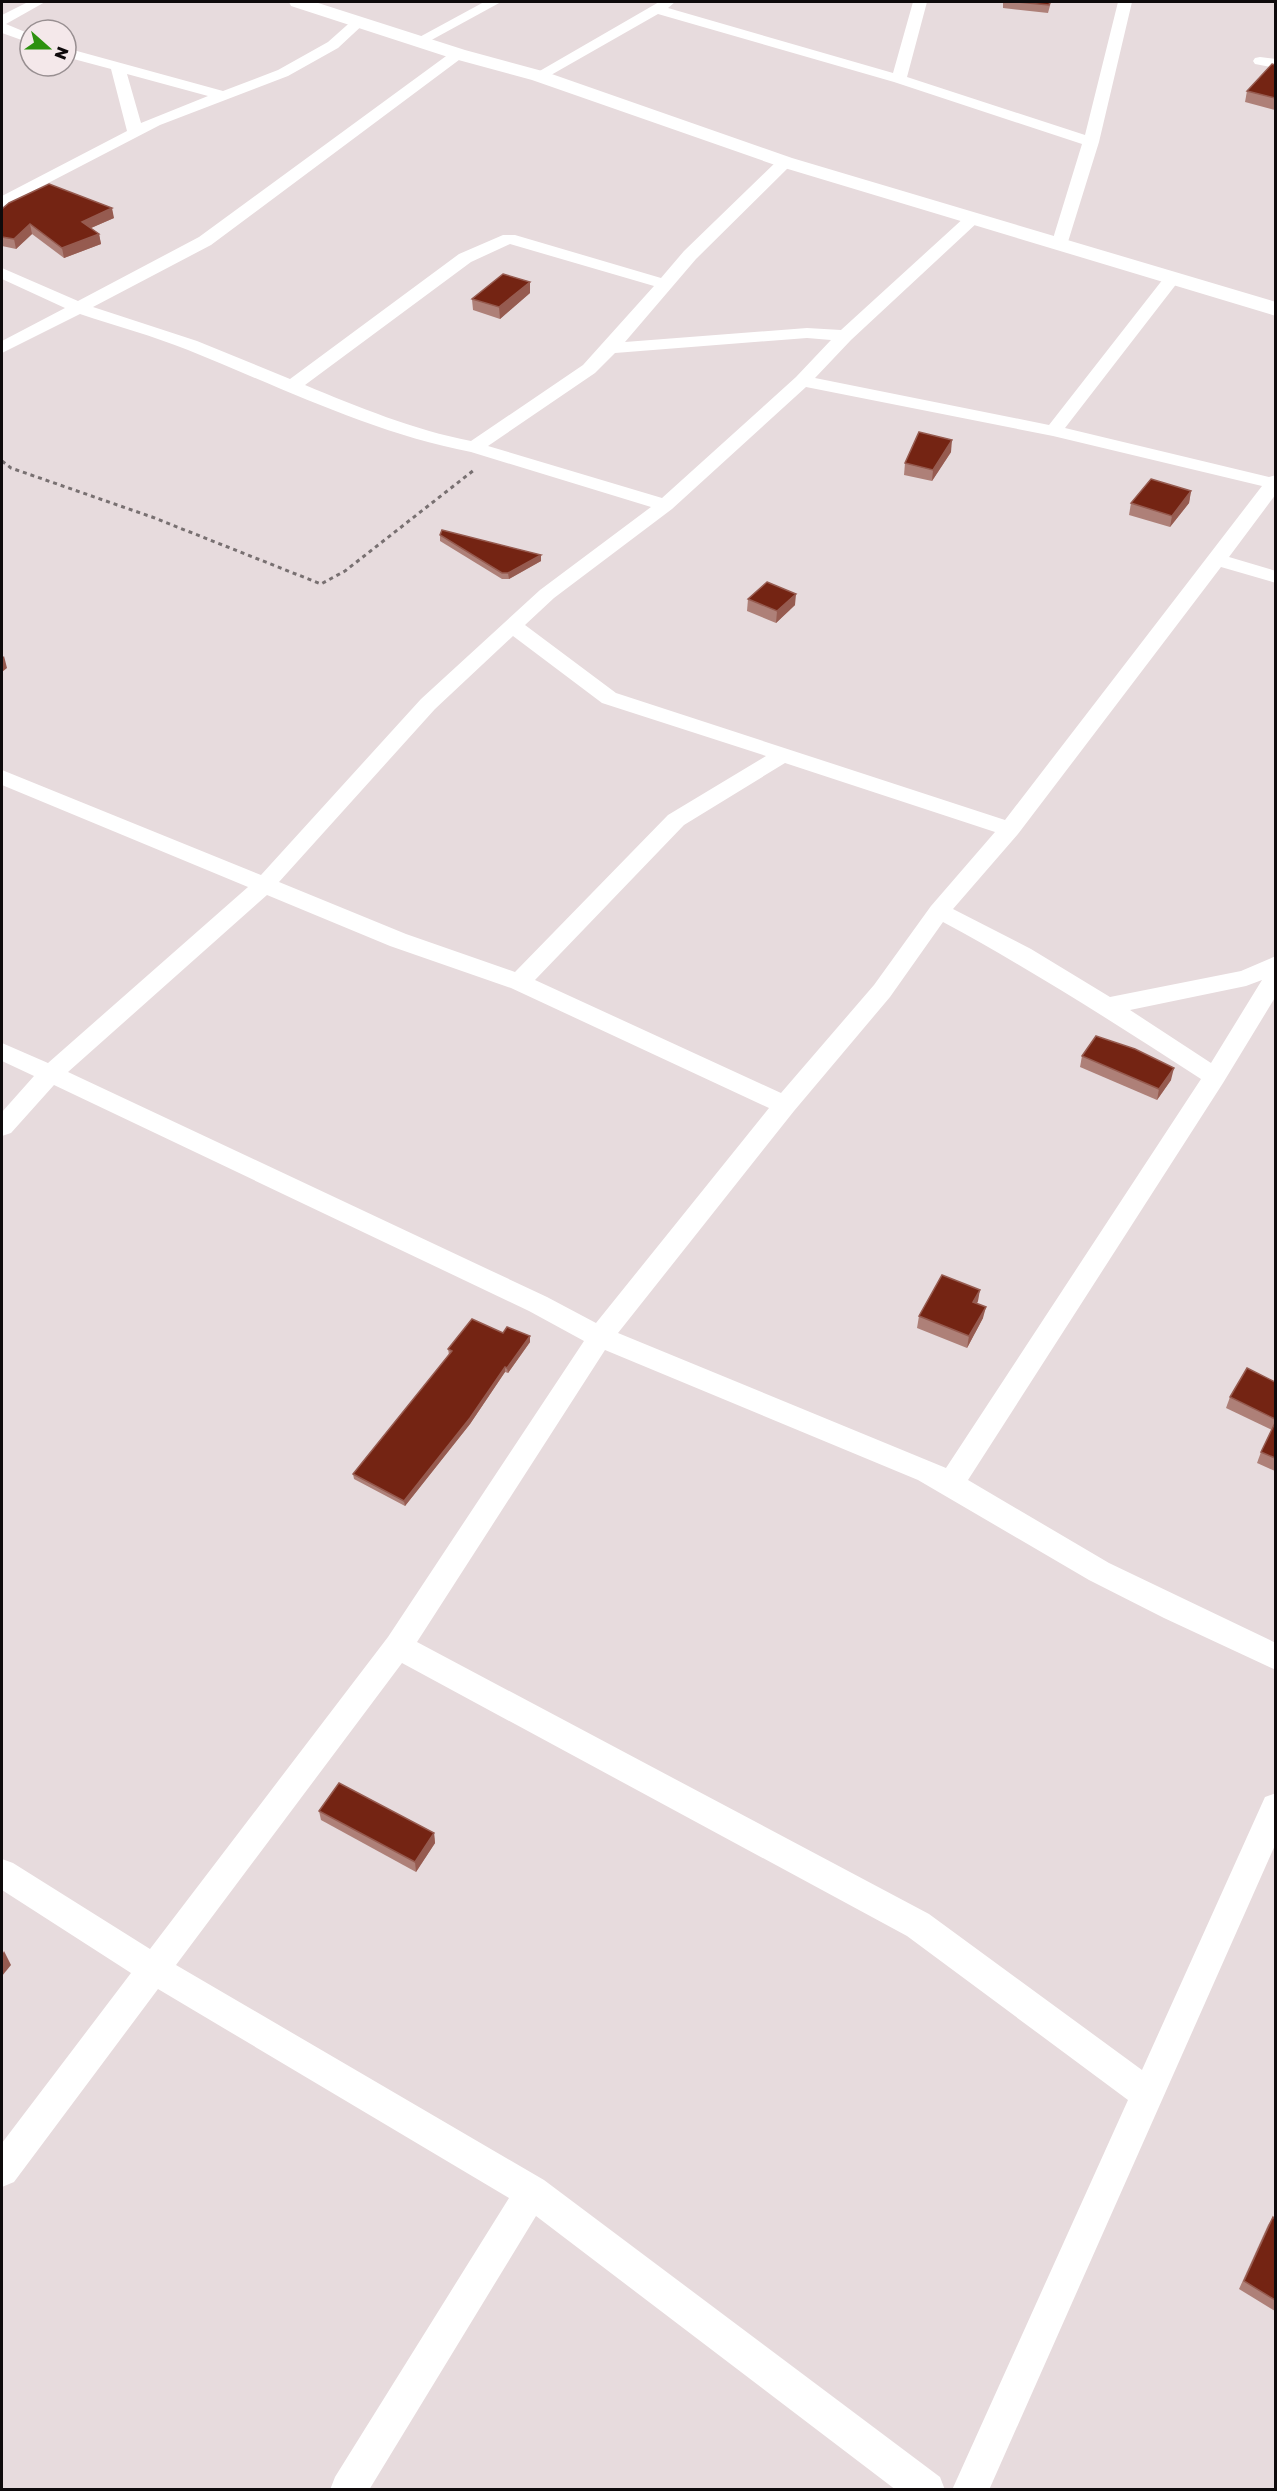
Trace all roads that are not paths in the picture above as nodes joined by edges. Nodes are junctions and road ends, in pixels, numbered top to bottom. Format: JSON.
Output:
{"nodes":[{"id":1,"x":38,"y":2,"type":"edge"},
{"id":2,"x":298,"y":2,"type":"edge"},
{"id":3,"x":494,"y":2,"type":"edge"},
{"id":4,"x":920,"y":2,"type":"edge"},
{"id":5,"x":1125,"y":2,"type":"edge"},
{"id":6,"x":662,"y":5,"type":"edge"},
{"id":7,"x":2,"y":21,"type":"edge"},
{"id":8,"x":360,"y":21,"type":"junction"},
{"id":9,"x":2,"y":28,"type":"edge"},
{"id":10,"x":18,"y":34,"type":"edge"},
{"id":11,"x":421,"y":40,"type":"junction"},
{"id":12,"x":458,"y":54,"type":"junction"},
{"id":13,"x":78,"y":55,"type":"edge"},
{"id":14,"x":1260,"y":61,"type":"dead end"},
{"id":15,"x":1275,"y":64,"type":"edge"},
{"id":16,"x":118,"y":66,"type":"junction"},
{"id":17,"x":539,"y":76,"type":"junction"},
{"id":18,"x":899,"y":78,"type":"junction"},
{"id":19,"x":221,"y":95,"type":"junction"},
{"id":20,"x":135,"y":132,"type":"junction"},
{"id":21,"x":1091,"y":142,"type":"junction"},
{"id":22,"x":785,"y":162,"type":"junction"},
{"id":23,"x":2,"y":202,"type":"edge"},
{"id":24,"x":972,"y":219,"type":"junction"},
{"id":25,"x":1059,"y":244,"type":"junction"},
{"id":26,"x":2,"y":273,"type":"edge"},
{"id":27,"x":1173,"y":278,"type":"junction"},
{"id":28,"x":664,"y":284,"type":"junction"},
{"id":29,"x":76,"y":307,"type":"junction"},
{"id":30,"x":1275,"y":309,"type":"edge"},
{"id":31,"x":845,"y":336,"type":"junction"},
{"id":32,"x":2,"y":348,"type":"edge"},
{"id":33,"x":610,"y":348,"type":"junction"},
{"id":34,"x":802,"y":381,"type":"junction"},
{"id":35,"x":293,"y":386,"type":"junction"},
{"id":36,"x":1053,"y":431,"type":"junction"},
{"id":37,"x":474,"y":447,"type":"junction"},
{"id":38,"x":1274,"y":482,"type":"edge"},
{"id":39,"x":665,"y":505,"type":"junction"},
{"id":40,"x":1217,"y":560,"type":"junction"},
{"id":41,"x":1275,"y":577,"type":"edge"},
{"id":42,"x":513,"y":626,"type":"junction"},
{"id":43,"x":783,"y":754,"type":"junction"},
{"id":44,"x":2,"y":777,"type":"edge"},
{"id":45,"x":1010,"y":829,"type":"junction"},
{"id":46,"x":264,"y":885,"type":"junction"},
{"id":47,"x":939,"y":911,"type":"junction"},
{"id":48,"x":1275,"y":964,"type":"edge"},
{"id":49,"x":1275,"y":976,"type":"edge"},
{"id":50,"x":519,"y":982,"type":"junction"},
{"id":51,"x":1107,"y":1006,"type":"junction"},
{"id":52,"x":2,"y":1051,"type":"edge"},
{"id":53,"x":49,"y":1075,"type":"junction"},
{"id":54,"x":1215,"y":1077,"type":"junction"},
{"id":55,"x":785,"y":1105,"type":"junction"},
{"id":56,"x":2,"y":1127,"type":"edge"},
{"id":57,"x":600,"y":1337,"type":"junction"},
{"id":58,"x":951,"y":1483,"type":"junction"},
{"id":59,"x":398,"y":1646,"type":"junction"},
{"id":60,"x":1275,"y":1657,"type":"edge"},
{"id":61,"x":1275,"y":1807,"type":"edge"},
{"id":62,"x":2,"y":1873,"type":"edge"},
{"id":63,"x":153,"y":1969,"type":"junction"},
{"id":64,"x":1147,"y":2094,"type":"junction"},
{"id":65,"x":2,"y":2170,"type":"edge"},
{"id":66,"x":532,"y":2192,"type":"junction"},
{"id":67,"x":348,"y":2490,"type":"edge"},
{"id":68,"x":927,"y":2490,"type":"edge"},
{"id":69,"x":970,"y":2490,"type":"edge"}],
"edges":[{"from":1,"to":7,"type":"street"},
{"from":2,"to":8,"type":"street"},
{"from":3,"to":11,"type":"street"},
{"from":4,"to":18,"type":"street"},
{"from":5,"to":21,"type":"street"},
{"from":6,"to":17,"type":"street"},
{"from":6,"to":18,"type":"street"},
{"from":8,"to":11,"type":"street"},
{"from":8,"to":19,"type":"street"},
{"from":9,"to":10,"type":"street"},
{"from":11,"to":12,"type":"street"},
{"from":12,"to":17,"type":"street"},
{"from":12,"to":29,"type":"street"},
{"from":13,"to":16,"type":"street"},
{"from":14,"to":15,"type":"street"},
{"from":16,"to":19,"type":"street"},
{"from":16,"to":20,"type":"street"},
{"from":17,"to":22,"type":"street"},
{"from":18,"to":21,"type":"street"},
{"from":19,"to":20,"type":"street"},
{"from":20,"to":23,"type":"street"},
{"from":21,"to":25,"type":"street"},
{"from":22,"to":24,"type":"street"},
{"from":22,"to":28,"type":"street"},
{"from":24,"to":25,"type":"street"},
{"from":24,"to":31,"type":"street"},
{"from":25,"to":27,"type":"street"},
{"from":26,"to":29,"type":"street"},
{"from":27,"to":30,"type":"street"},
{"from":27,"to":36,"type":"street"},
{"from":28,"to":33,"type":"street"},
{"from":28,"to":35,"type":"street"},
{"from":29,"to":32,"type":"street"},
{"from":29,"to":35,"type":"street"},
{"from":31,"to":33,"type":"street"},
{"from":31,"to":34,"type":"street"},
{"from":33,"to":37,"type":"street"},
{"from":34,"to":36,"type":"street"},
{"from":34,"to":39,"type":"street"},
{"from":35,"to":37,"type":"street"},
{"from":36,"to":38,"type":"street"},
{"from":37,"to":39,"type":"street"},
{"from":38,"to":40,"type":"street"},
{"from":39,"to":42,"type":"street"},
{"from":40,"to":41,"type":"street"},
{"from":40,"to":45,"type":"street"},
{"from":42,"to":43,"type":"street"},
{"from":42,"to":46,"type":"street"},
{"from":43,"to":45,"type":"street"},
{"from":43,"to":50,"type":"street"},
{"from":44,"to":46,"type":"street"},
{"from":45,"to":47,"type":"street"},
{"from":46,"to":50,"type":"street"},
{"from":46,"to":53,"type":"street"},
{"from":47,"to":51,"type":"street"},
{"from":47,"to":55,"type":"street"},
{"from":48,"to":51,"type":"street"},
{"from":49,"to":54,"type":"street"},
{"from":50,"to":55,"type":"street"},
{"from":51,"to":54,"type":"street"},
{"from":52,"to":53,"type":"street"},
{"from":53,"to":56,"type":"street"},
{"from":53,"to":57,"type":"street"},
{"from":54,"to":58,"type":"street"},
{"from":55,"to":57,"type":"street"},
{"from":57,"to":58,"type":"street"},
{"from":57,"to":59,"type":"street"},
{"from":58,"to":60,"type":"street"},
{"from":59,"to":63,"type":"street"},
{"from":59,"to":64,"type":"street"},
{"from":61,"to":64,"type":"street"},
{"from":62,"to":63,"type":"street"},
{"from":63,"to":65,"type":"street"},
{"from":63,"to":66,"type":"street"},
{"from":64,"to":69,"type":"street"},
{"from":66,"to":67,"type":"street"},
{"from":66,"to":68,"type":"street"}]}
